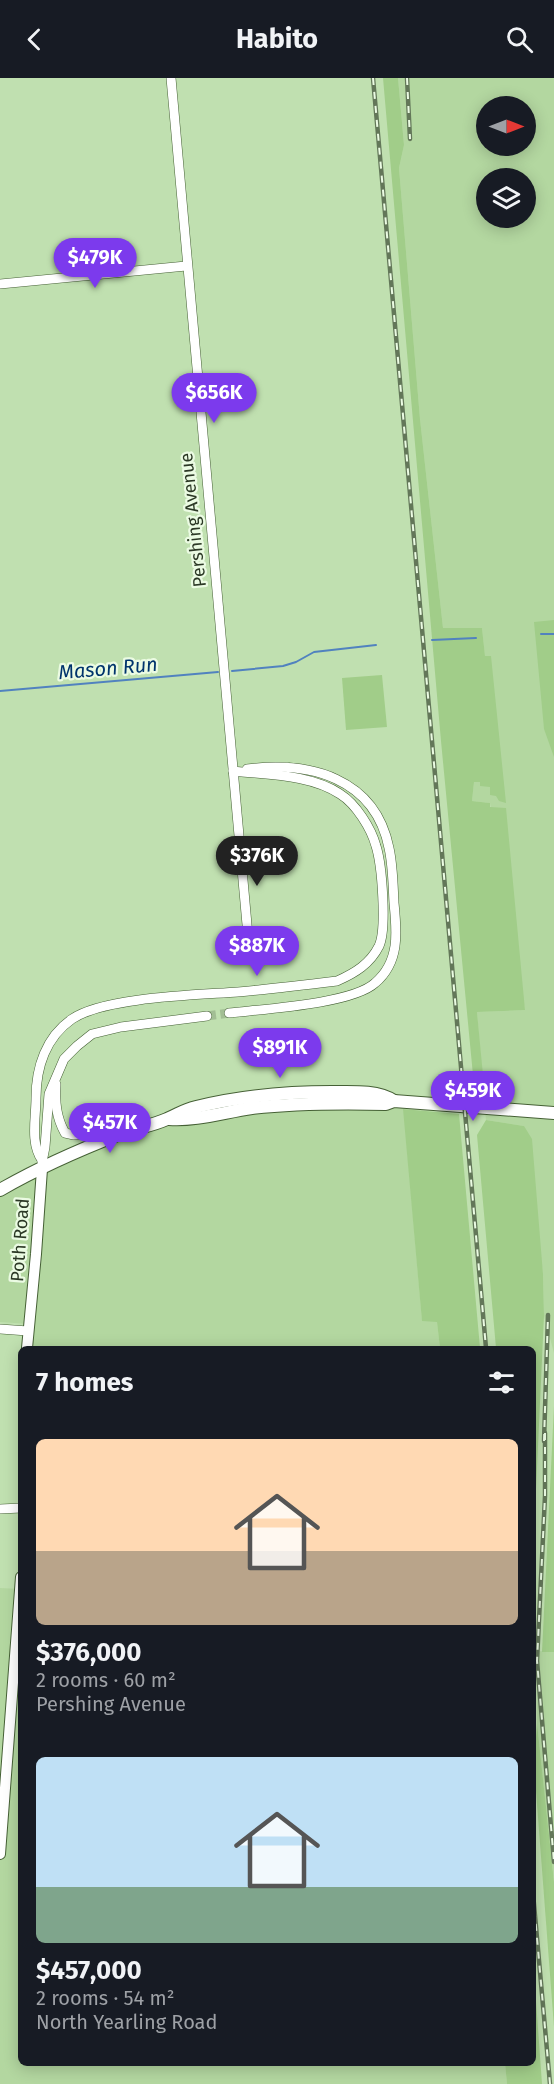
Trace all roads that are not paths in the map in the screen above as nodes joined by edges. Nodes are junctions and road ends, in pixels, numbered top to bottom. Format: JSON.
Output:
{"nodes":[{"id":1,"x":171,"y":78,"type":"edge"},
{"id":2,"x":186,"y":266,"type":"junction"},
{"id":3,"x":0,"y":284,"type":"edge"},
{"id":4,"x":233,"y":771,"type":"junction"},
{"id":5,"x":250,"y":958,"type":"dead end"},
{"id":6,"x":229,"y":1013,"type":"tunnel mouth"},
{"id":7,"x":207,"y":1016,"type":"tunnel mouth"},
{"id":8,"x":56,"y":1077,"type":"junction"},
{"id":9,"x":554,"y":1113,"type":"edge"},
{"id":10,"x":123,"y":1133,"type":"junction"},
{"id":11,"x":42,"y":1164,"type":"junction"},
{"id":12,"x":0,"y":1190,"type":"edge"},
{"id":13,"x":0,"y":1329,"type":"edge"},
{"id":14,"x":28,"y":1331,"type":"junction"},
{"id":15,"x":27,"y":1346,"type":"edge"},
{"id":16,"x":18,"y":1508,"type":"edge"},
{"id":17,"x":0,"y":1509,"type":"edge"},
{"id":18,"x":18,"y":1617,"type":"edge"},
{"id":19,"x":0,"y":1854,"type":"edge"}],
"edges":[{"from":1,"to":2,"type":"street","name":"Pershing Avenue"},
{"from":2,"to":3,"type":"street"},
{"from":2,"to":4,"type":"street","name":"Pershing Avenue"},
{"from":4,"to":5,"type":"street","name":"Pershing Avenue"},
{"from":4,"to":6,"type":"street"},
{"from":4,"to":11,"type":"street"},
{"from":7,"to":8,"type":"street"},
{"from":8,"to":10,"type":"street"},
{"from":8,"to":11,"type":"street"},
{"from":9,"to":10,"type":"main road"},
{"from":10,"to":11,"type":"main road"},
{"from":11,"to":12,"type":"main road"},
{"from":11,"to":14,"type":"street","name":"Poth Road"},
{"from":13,"to":14,"type":"street"},
{"from":14,"to":15,"type":"street","name":"Poth Road"},
{"from":16,"to":17,"type":"street"},
{"from":18,"to":19,"type":"street"}]}
